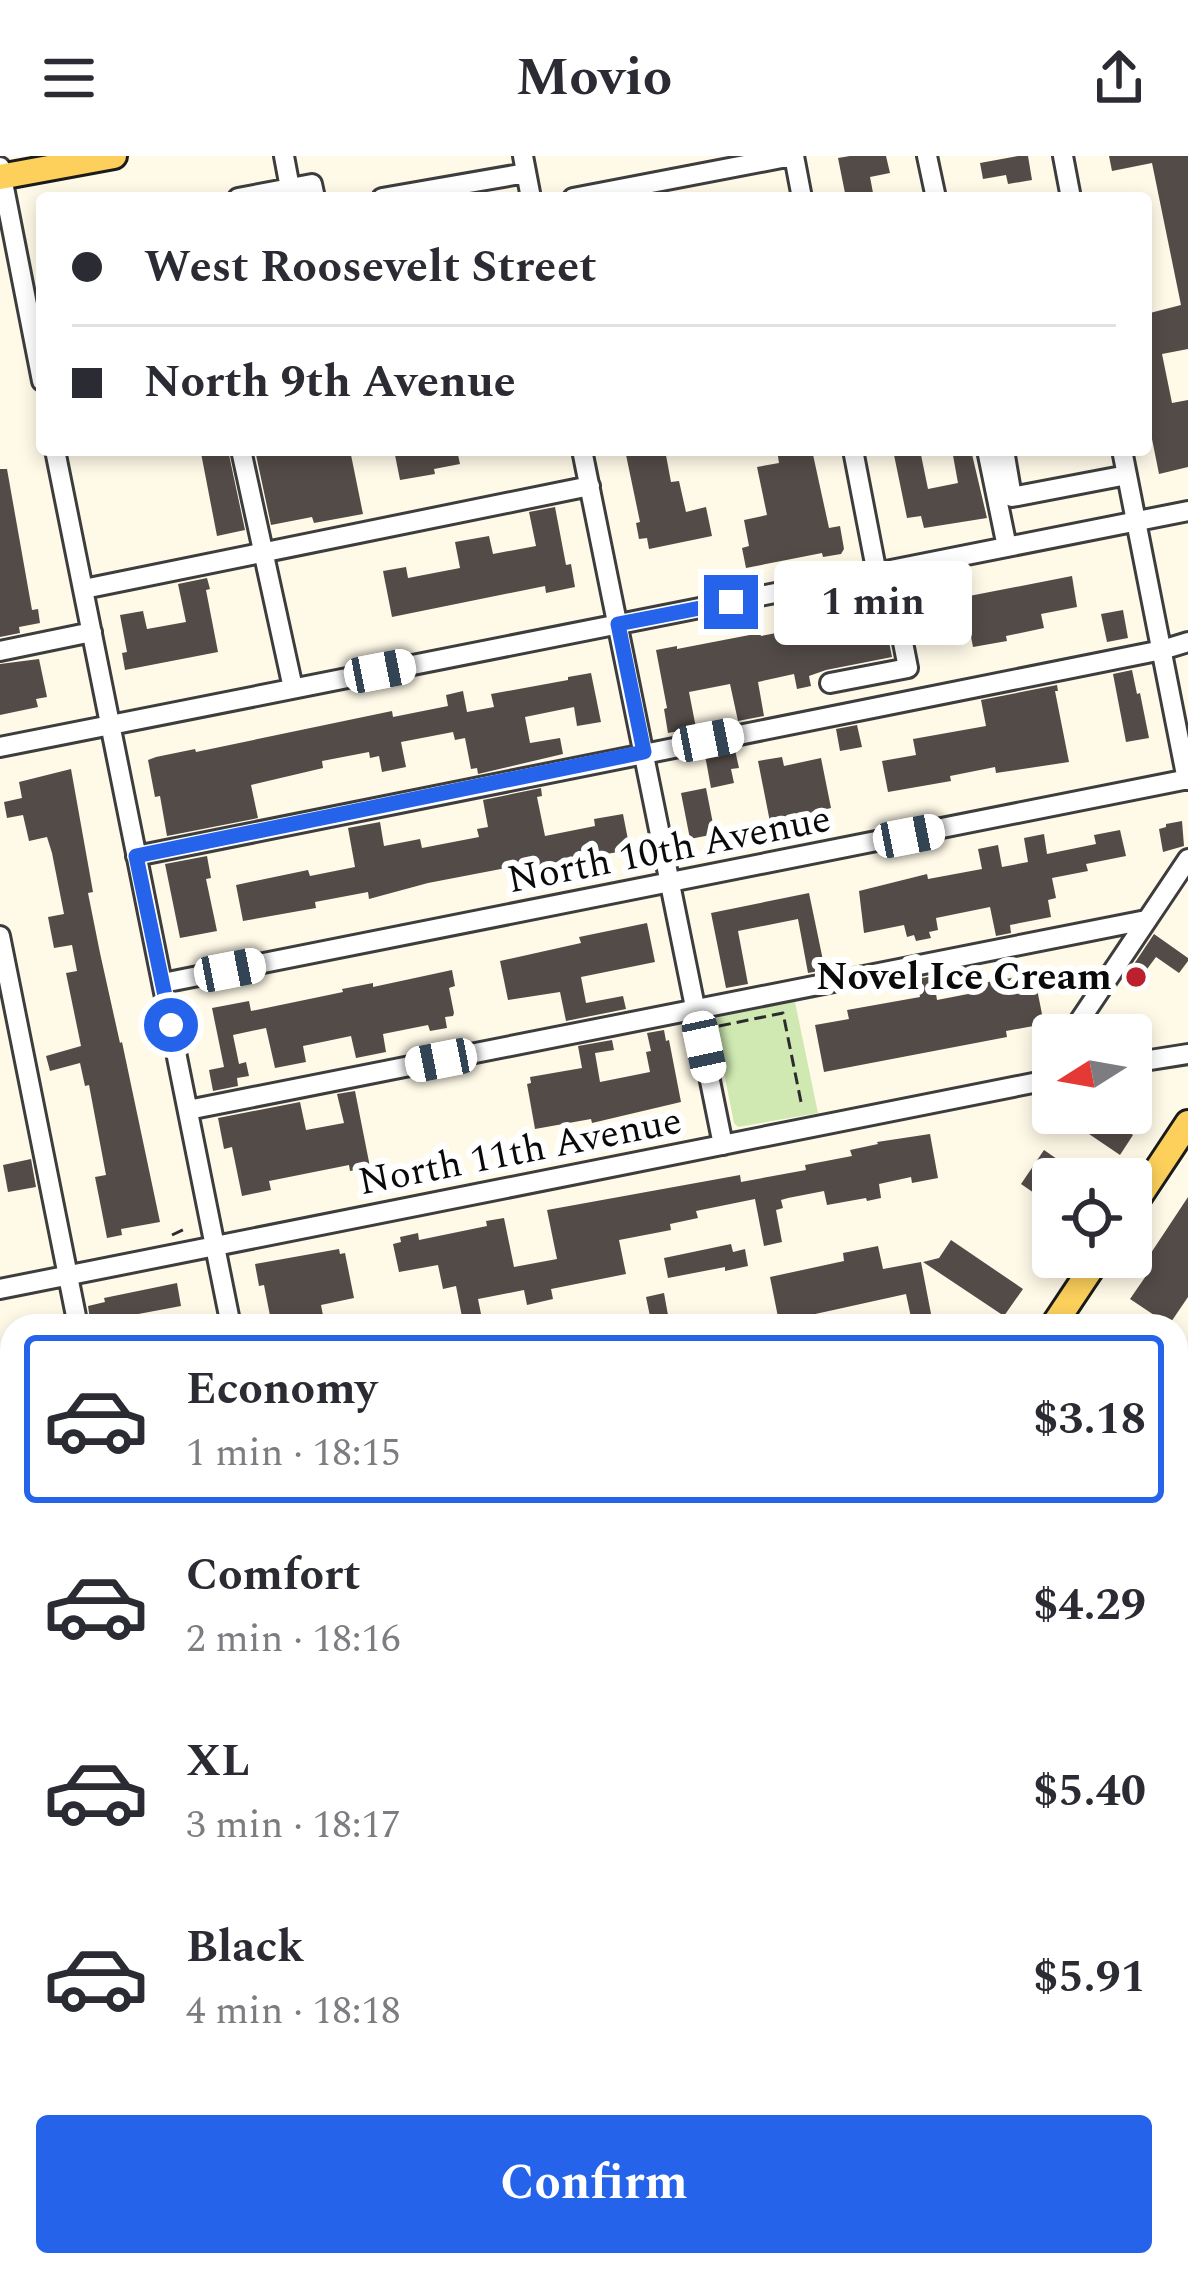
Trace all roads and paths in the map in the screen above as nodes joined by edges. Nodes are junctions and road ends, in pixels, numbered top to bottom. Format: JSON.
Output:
{"nodes":[{"id":1,"x":115,"y":156,"type":"edge"},
{"id":2,"x":284,"y":156,"type":"edge"},
{"id":3,"x":793,"y":156,"type":"edge"},
{"id":4,"x":927,"y":156,"type":"edge"},
{"id":5,"x":1063,"y":156,"type":"edge"},
{"id":6,"x":525,"y":165,"type":"edge"},
{"id":7,"x":0,"y":175,"type":"edge"},
{"id":8,"x":290,"y":188,"type":"junction"},
{"id":9,"x":269,"y":192,"type":"edge"},
{"id":10,"x":314,"y":192,"type":"edge"},
{"id":11,"x":408,"y":192,"type":"edge"},
{"id":12,"x":604,"y":192,"type":"edge"},
{"id":13,"x":801,"y":192,"type":"edge"},
{"id":14,"x":930,"y":192,"type":"edge"},
{"id":15,"x":1070,"y":192,"type":"edge"},
{"id":16,"x":22,"y":273,"type":"junction"},
{"id":17,"x":0,"y":277,"type":"edge"},
{"id":18,"x":36,"y":312,"type":"edge"},
{"id":19,"x":56,"y":456,"type":"edge"},
{"id":20,"x":243,"y":456,"type":"edge"},
{"id":21,"x":583,"y":456,"type":"edge"},
{"id":22,"x":854,"y":456,"type":"edge"},
{"id":23,"x":988,"y":456,"type":"edge"},
{"id":24,"x":1005,"y":456,"type":"edge"},
{"id":25,"x":1123,"y":456,"type":"edge"},
{"id":26,"x":1127,"y":475,"type":"junction"},
{"id":27,"x":590,"y":486,"type":"junction"},
{"id":28,"x":1188,"y":511,"type":"edge"},
{"id":29,"x":1136,"y":521,"type":"junction"},
{"id":30,"x":1007,"y":547,"type":"junction"},
{"id":31,"x":263,"y":553,"type":"junction"},
{"id":32,"x":883,"y":572,"type":"junction"},
{"id":33,"x":84,"y":590,"type":"junction"},
{"id":34,"x":618,"y":624,"type":"junction"},
{"id":35,"x":92,"y":632,"type":"junction"},
{"id":36,"x":1188,"y":642,"type":"edge"},
{"id":37,"x":1162,"y":650,"type":"junction"},
{"id":38,"x":0,"y":651,"type":"edge"},
{"id":39,"x":830,"y":683,"type":"dead end"},
{"id":40,"x":293,"y":688,"type":"junction"},
{"id":41,"x":110,"y":726,"type":"junction"},
{"id":42,"x":0,"y":747,"type":"edge"},
{"id":43,"x":644,"y":752,"type":"junction"},
{"id":44,"x":1188,"y":780,"type":"edge"},
{"id":45,"x":136,"y":856,"type":"junction"},
{"id":46,"x":1188,"y":859,"type":"edge"},
{"id":47,"x":670,"y":884,"type":"junction"},
{"id":48,"x":1146,"y":920,"type":"junction"},
{"id":49,"x":0,"y":936,"type":"edge"},
{"id":50,"x":163,"y":983,"type":"junction"},
{"id":51,"x":696,"y":1010,"type":"junction"},
{"id":52,"x":1084,"y":1014,"type":"edge"},
{"id":53,"x":719,"y":1026,"type":"dead end"},
{"id":54,"x":1188,"y":1054,"type":"edge"},
{"id":55,"x":1152,"y":1060,"type":"edge"},
{"id":56,"x":1032,"y":1084,"type":"edge"},
{"id":57,"x":802,"y":1107,"type":"dead end"},
{"id":58,"x":188,"y":1110,"type":"junction"},
{"id":59,"x":1188,"y":1123,"type":"edge"},
{"id":60,"x":723,"y":1145,"type":"junction"},
{"id":61,"x":1152,"y":1177,"type":"edge"},
{"id":62,"x":215,"y":1245,"type":"junction"},
{"id":63,"x":68,"y":1275,"type":"junction"},
{"id":64,"x":1085,"y":1278,"type":"edge"},
{"id":65,"x":0,"y":1289,"type":"edge"},
{"id":66,"x":76,"y":1314,"type":"edge"},
{"id":67,"x":229,"y":1314,"type":"edge"},
{"id":68,"x":1061,"y":1314,"type":"edge"}],
"edges":[{"from":1,"to":7,"type":"main road"},
{"from":2,"to":8,"type":"street"},
{"from":3,"to":12,"type":"street"},
{"from":3,"to":13,"type":"street"},
{"from":4,"to":14,"type":"street"},
{"from":5,"to":15,"type":"street"},
{"from":6,"to":11,"type":"street"},
{"from":7,"to":16,"type":"street"},
{"from":8,"to":9,"type":"street"},
{"from":8,"to":10,"type":"street"},
{"from":16,"to":17,"type":"street"},
{"from":16,"to":18,"type":"street"},
{"from":19,"to":33,"type":"street"},
{"from":20,"to":31,"type":"street"},
{"from":21,"to":27,"type":"street"},
{"from":22,"to":32,"type":"street"},
{"from":23,"to":30,"type":"street"},
{"from":24,"to":26,"type":"street"},
{"from":25,"to":26,"type":"street"},
{"from":26,"to":29,"type":"street"},
{"from":27,"to":31,"type":"street"},
{"from":27,"to":34,"type":"street"},
{"from":28,"to":29,"type":"street"},
{"from":29,"to":30,"type":"street"},
{"from":29,"to":37,"type":"street"},
{"from":30,"to":32,"type":"street"},
{"from":31,"to":33,"type":"street"},
{"from":31,"to":40,"type":"street"},
{"from":32,"to":34,"type":"street"},
{"from":32,"to":39,"type":"street"},
{"from":33,"to":35,"type":"street"},
{"from":34,"to":40,"type":"street"},
{"from":34,"to":43,"type":"street"},
{"from":35,"to":38,"type":"street"},
{"from":35,"to":41,"type":"street"},
{"from":36,"to":37,"type":"street"},
{"from":37,"to":43,"type":"street"},
{"from":37,"to":44,"type":"street"},
{"from":40,"to":41,"type":"street"},
{"from":41,"to":42,"type":"street"},
{"from":41,"to":45,"type":"street"},
{"from":43,"to":45,"type":"street"},
{"from":43,"to":47,"type":"street"},
{"from":44,"to":47,"type":"street","name":"North 10th Avenue"},
{"from":45,"to":50,"type":"street"},
{"from":46,"to":48,"type":"street"},
{"from":47,"to":50,"type":"street","name":"North 10th Avenue"},
{"from":47,"to":51,"type":"street"},
{"from":48,"to":51,"type":"street"},
{"from":48,"to":52,"type":"street"},
{"from":49,"to":63,"type":"street"},
{"from":50,"to":58,"type":"street"},
{"from":51,"to":58,"type":"street"},
{"from":51,"to":60,"type":"street"},
{"from":53,"to":57,"type":"path"},
{"from":54,"to":55,"type":"street"},
{"from":56,"to":60,"type":"street","name":"North 11th Avenue"},
{"from":58,"to":62,"type":"street"},
{"from":59,"to":61,"type":"main road"},
{"from":60,"to":62,"type":"street","name":"North 11th Avenue"},
{"from":62,"to":63,"type":"street","name":"North 11th Avenue"},
{"from":62,"to":67,"type":"street"},
{"from":63,"to":65,"type":"street","name":"North 11th Avenue"},
{"from":63,"to":66,"type":"street"},
{"from":64,"to":68,"type":"main road"}]}
